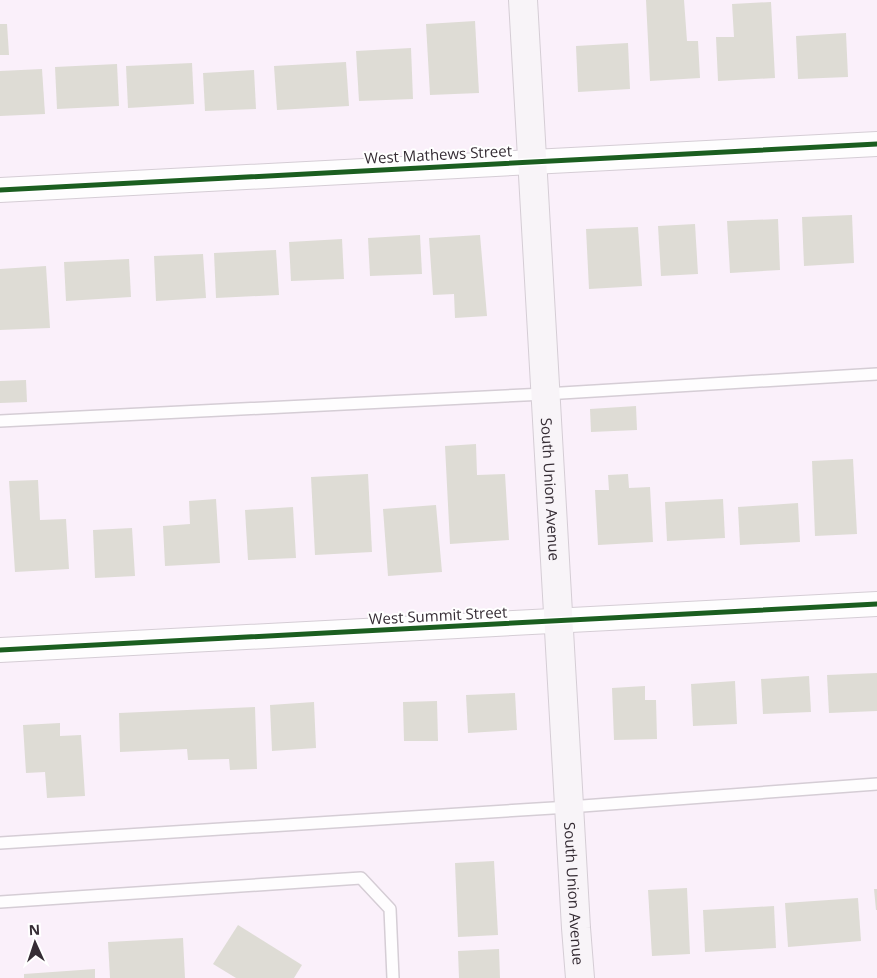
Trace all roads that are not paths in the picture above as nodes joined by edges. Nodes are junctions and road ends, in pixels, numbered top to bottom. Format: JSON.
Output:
{"nodes":[{"id":1,"x":523,"y":0,"type":"edge"},
{"id":2,"x":877,"y":144,"type":"edge"},
{"id":3,"x":531,"y":162,"type":"junction"},
{"id":4,"x":0,"y":190,"type":"edge"},
{"id":5,"x":877,"y":374,"type":"edge"},
{"id":6,"x":546,"y":394,"type":"junction"},
{"id":7,"x":0,"y":421,"type":"edge"},
{"id":8,"x":877,"y":604,"type":"edge"},
{"id":9,"x":559,"y":621,"type":"junction"},
{"id":10,"x":0,"y":650,"type":"edge"},
{"id":11,"x":877,"y":784,"type":"edge"},
{"id":12,"x":569,"y":806,"type":"junction"},
{"id":13,"x":0,"y":842,"type":"edge"},
{"id":14,"x":0,"y":902,"type":"edge"},
{"id":15,"x":393,"y":978,"type":"edge"},
{"id":16,"x":580,"y":978,"type":"edge"}],
"edges":[{"from":1,"to":3,"type":"main road","name":"South Union Avenue"},
{"from":2,"to":3,"type":"street","name":"West Mathews Street"},
{"from":3,"to":4,"type":"street","name":"West Mathews Street"},
{"from":3,"to":6,"type":"main road","name":"South Union Avenue"},
{"from":5,"to":6,"type":"lane"},
{"from":6,"to":7,"type":"lane"},
{"from":6,"to":9,"type":"main road","name":"South Union Avenue"},
{"from":8,"to":9,"type":"street","name":"West Summit Street"},
{"from":9,"to":10,"type":"street","name":"West Summit Street"},
{"from":9,"to":12,"type":"main road","name":"South Union Avenue"},
{"from":11,"to":12,"type":"lane"},
{"from":12,"to":13,"type":"lane"},
{"from":12,"to":16,"type":"main road","name":"South Union Avenue"},
{"from":14,"to":15,"type":"lane"}]}
